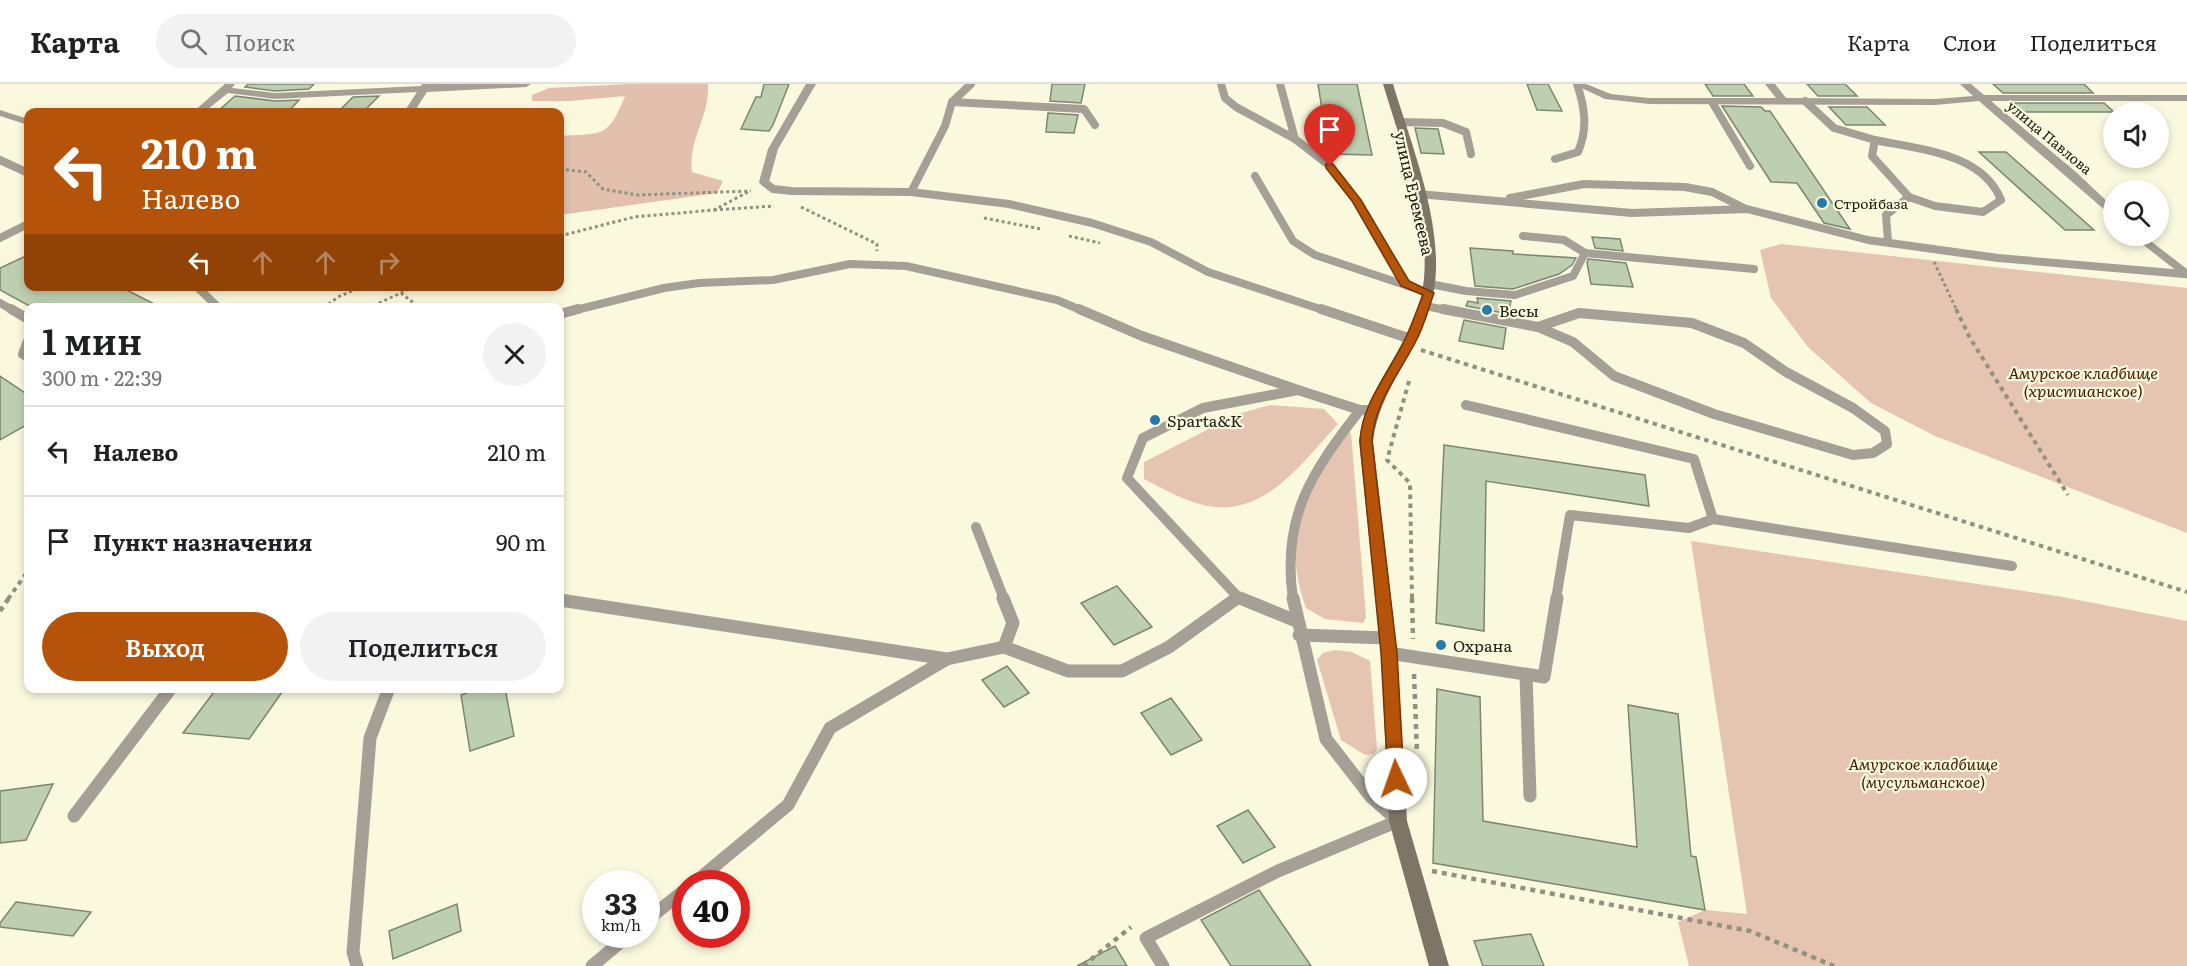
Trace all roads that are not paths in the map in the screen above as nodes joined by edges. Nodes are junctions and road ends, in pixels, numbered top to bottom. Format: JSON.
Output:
{"nodes":[{"id":1,"x":526,"y":84,"type":"edge"},
{"id":2,"x":811,"y":84,"type":"edge"},
{"id":3,"x":971,"y":84,"type":"edge"},
{"id":4,"x":1221,"y":84,"type":"edge"},
{"id":5,"x":1280,"y":84,"type":"edge"},
{"id":6,"x":1388,"y":84,"type":"edge"},
{"id":7,"x":1578,"y":84,"type":"edge"},
{"id":8,"x":1770,"y":84,"type":"edge"},
{"id":9,"x":1965,"y":84,"type":"edge"},
{"id":10,"x":2156,"y":84,"type":"edge"},
{"id":11,"x":426,"y":86,"type":"edge"},
{"id":12,"x":228,"y":87,"type":"edge"},
{"id":13,"x":2173,"y":97,"type":"junction"},
{"id":14,"x":1980,"y":98,"type":"junction"},
{"id":15,"x":2187,"y":98,"type":"edge"},
{"id":16,"x":1783,"y":101,"type":"junction"},
{"id":17,"x":1805,"y":101,"type":"junction"},
{"id":18,"x":952,"y":102,"type":"junction"},
{"id":19,"x":1712,"y":102,"type":"junction"},
{"id":20,"x":203,"y":108,"type":"edge"},
{"id":21,"x":412,"y":108,"type":"edge"},
{"id":22,"x":2187,"y":108,"type":"edge"},
{"id":23,"x":0,"y":113,"type":"edge"},
{"id":24,"x":24,"y":121,"type":"edge"},
{"id":25,"x":1399,"y":122,"type":"junction"},
{"id":26,"x":1095,"y":125,"type":"dead end"},
{"id":27,"x":1295,"y":139,"type":"junction"},
{"id":28,"x":1875,"y":140,"type":"junction"},
{"id":29,"x":1471,"y":154,"type":"dead end"},
{"id":30,"x":1555,"y":159,"type":"dead end"},
{"id":31,"x":0,"y":160,"type":"edge"},
{"id":32,"x":1750,"y":166,"type":"dead end"},
{"id":33,"x":24,"y":171,"type":"edge"},
{"id":34,"x":1255,"y":176,"type":"dead end"},
{"id":35,"x":764,"y":182,"type":"joint"},
{"id":36,"x":911,"y":192,"type":"junction"},
{"id":37,"x":1418,"y":194,"type":"junction"},
{"id":38,"x":1909,"y":197,"type":"junction"},
{"id":39,"x":1497,"y":200,"type":"junction"},
{"id":40,"x":2103,"y":204,"type":"edge"},
{"id":41,"x":1747,"y":209,"type":"junction"},
{"id":42,"x":24,"y":226,"type":"edge"},
{"id":43,"x":1523,"y":236,"type":"dead end"},
{"id":44,"x":0,"y":237,"type":"edge"},
{"id":45,"x":1888,"y":242,"type":"junction"},
{"id":46,"x":2150,"y":246,"type":"edge"},
{"id":47,"x":1585,"y":253,"type":"junction"},
{"id":48,"x":1754,"y":268,"type":"dead end"},
{"id":49,"x":2185,"y":274,"type":"edge"},
{"id":50,"x":1405,"y":283,"type":"junction"},
{"id":51,"x":1429,"y":289,"type":"junction"},
{"id":52,"x":201,"y":291,"type":"edge"},
{"id":53,"x":0,"y":303,"type":"edge"},
{"id":54,"x":214,"y":303,"type":"edge"},
{"id":55,"x":1425,"y":306,"type":"junction"},
{"id":56,"x":564,"y":313,"type":"edge"},
{"id":57,"x":24,"y":317,"type":"edge"},
{"id":58,"x":1538,"y":327,"type":"junction"},
{"id":59,"x":1415,"y":344,"type":"junction"},
{"id":60,"x":1298,"y":390,"type":"junction"},
{"id":61,"x":1466,"y":405,"type":"dead end"},
{"id":62,"x":1365,"y":410,"type":"junction"},
{"id":63,"x":1713,"y":519,"type":"junction"},
{"id":64,"x":976,"y":527,"type":"dead end"},
{"id":65,"x":2012,"y":566,"type":"dead end"},
{"id":66,"x":1238,"y":597,"type":"junction"},
{"id":67,"x":564,"y":601,"type":"edge"},
{"id":68,"x":1296,"y":621,"type":"junction"},
{"id":69,"x":1299,"y":635,"type":"junction"},
{"id":70,"x":1388,"y":645,"type":"junction"},
{"id":71,"x":1004,"y":647,"type":"junction"},
{"id":72,"x":947,"y":659,"type":"junction"},
{"id":73,"x":1526,"y":675,"type":"junction"},
{"id":74,"x":167,"y":693,"type":"edge"},
{"id":75,"x":387,"y":693,"type":"edge"},
{"id":76,"x":1530,"y":796,"type":"dead end"},
{"id":77,"x":74,"y":816,"type":"dead end"},
{"id":78,"x":1398,"y":821,"type":"junction"},
{"id":79,"x":710,"y":870,"type":"edge"},
{"id":80,"x":672,"y":900,"type":"edge"},
{"id":81,"x":660,"y":910,"type":"edge"},
{"id":82,"x":613,"y":948,"type":"edge"},
{"id":83,"x":357,"y":966,"type":"edge"},
{"id":84,"x":592,"y":966,"type":"edge"},
{"id":85,"x":1163,"y":966,"type":"edge"},
{"id":86,"x":1439,"y":966,"type":"edge"}],
"edges":[{"from":1,"to":11,"type":"street"},
{"from":2,"to":35,"type":"street"},
{"from":3,"to":18,"type":"lane"},
{"from":4,"to":27,"type":"lane"},
{"from":5,"to":27,"type":"lane"},
{"from":6,"to":25,"type":"street","name":"улица Еремеева"},
{"from":7,"to":19,"type":"street"},
{"from":7,"to":30,"type":"lane"},
{"from":8,"to":16,"type":"street"},
{"from":9,"to":14,"type":"street","name":"улица Павлова"},
{"from":10,"to":13,"type":"street"},
{"from":11,"to":12,"type":"street"},
{"from":11,"to":21,"type":"street"},
{"from":12,"to":20,"type":"street"},
{"from":13,"to":14,"type":"street"},
{"from":13,"to":15,"type":"street"},
{"from":13,"to":22,"type":"street"},
{"from":14,"to":17,"type":"street"},
{"from":14,"to":40,"type":"street","name":"улица Павлова"},
{"from":16,"to":17,"type":"street"},
{"from":16,"to":19,"type":"street"},
{"from":17,"to":28,"type":"lane"},
{"from":18,"to":26,"type":"lane"},
{"from":18,"to":36,"type":"lane"},
{"from":19,"to":32,"type":"lane"},
{"from":23,"to":24,"type":"street"},
{"from":25,"to":29,"type":"lane"},
{"from":25,"to":37,"type":"street","name":"улица Еремеева"},
{"from":27,"to":50,"type":"lane"},
{"from":28,"to":38,"type":"lane"},
{"from":28,"to":38,"type":"lane"},
{"from":31,"to":33,"type":"lane"},
{"from":34,"to":50,"type":"lane"},
{"from":35,"to":36,"type":"lane"},
{"from":36,"to":59,"type":"lane"},
{"from":37,"to":39,"type":"lane"},
{"from":37,"to":51,"type":"street","name":"улица Еремеева"},
{"from":38,"to":45,"type":"lane"},
{"from":39,"to":41,"type":"lane"},
{"from":39,"to":41,"type":"lane"},
{"from":41,"to":45,"type":"lane"},
{"from":42,"to":44,"type":"lane"},
{"from":43,"to":47,"type":"lane"},
{"from":45,"to":49,"type":"lane"},
{"from":46,"to":49,"type":"street"},
{"from":47,"to":48,"type":"lane"},
{"from":47,"to":51,"type":"lane"},
{"from":50,"to":51,"type":"lane"},
{"from":51,"to":55,"type":"street","name":"улица Еремеева"},
{"from":52,"to":54,"type":"lane"},
{"from":53,"to":57,"type":"lane"},
{"from":55,"to":58,"type":"lane"},
{"from":55,"to":59,"type":"street","name":"улица Еремеева"},
{"from":56,"to":60,"type":"lane"},
{"from":58,"to":58,"type":"lane"},
{"from":59,"to":62,"type":"street","name":"улица Еремеева"},
{"from":60,"to":62,"type":"lane"},
{"from":60,"to":66,"type":"lane"},
{"from":61,"to":63,"type":"lane"},
{"from":62,"to":68,"type":"lane"},
{"from":62,"to":70,"type":"street","name":"улица Еремеева"},
{"from":63,"to":65,"type":"lane"},
{"from":63,"to":73,"type":"lane"},
{"from":64,"to":71,"type":"lane"},
{"from":66,"to":68,"type":"lane"},
{"from":66,"to":71,"type":"lane"},
{"from":67,"to":72,"type":"lane"},
{"from":68,"to":69,"type":"lane"},
{"from":69,"to":70,"type":"lane"},
{"from":69,"to":78,"type":"lane"},
{"from":70,"to":73,"type":"lane"},
{"from":70,"to":78,"type":"street","name":"улица Еремеева"},
{"from":71,"to":72,"type":"lane"},
{"from":72,"to":79,"type":"lane"},
{"from":73,"to":76,"type":"lane"},
{"from":74,"to":77,"type":"lane"},
{"from":75,"to":83,"type":"lane"},
{"from":78,"to":85,"type":"lane"},
{"from":78,"to":86,"type":"street","name":"улица Еремеева"},
{"from":80,"to":81,"type":"lane"},
{"from":82,"to":84,"type":"lane"}]}
